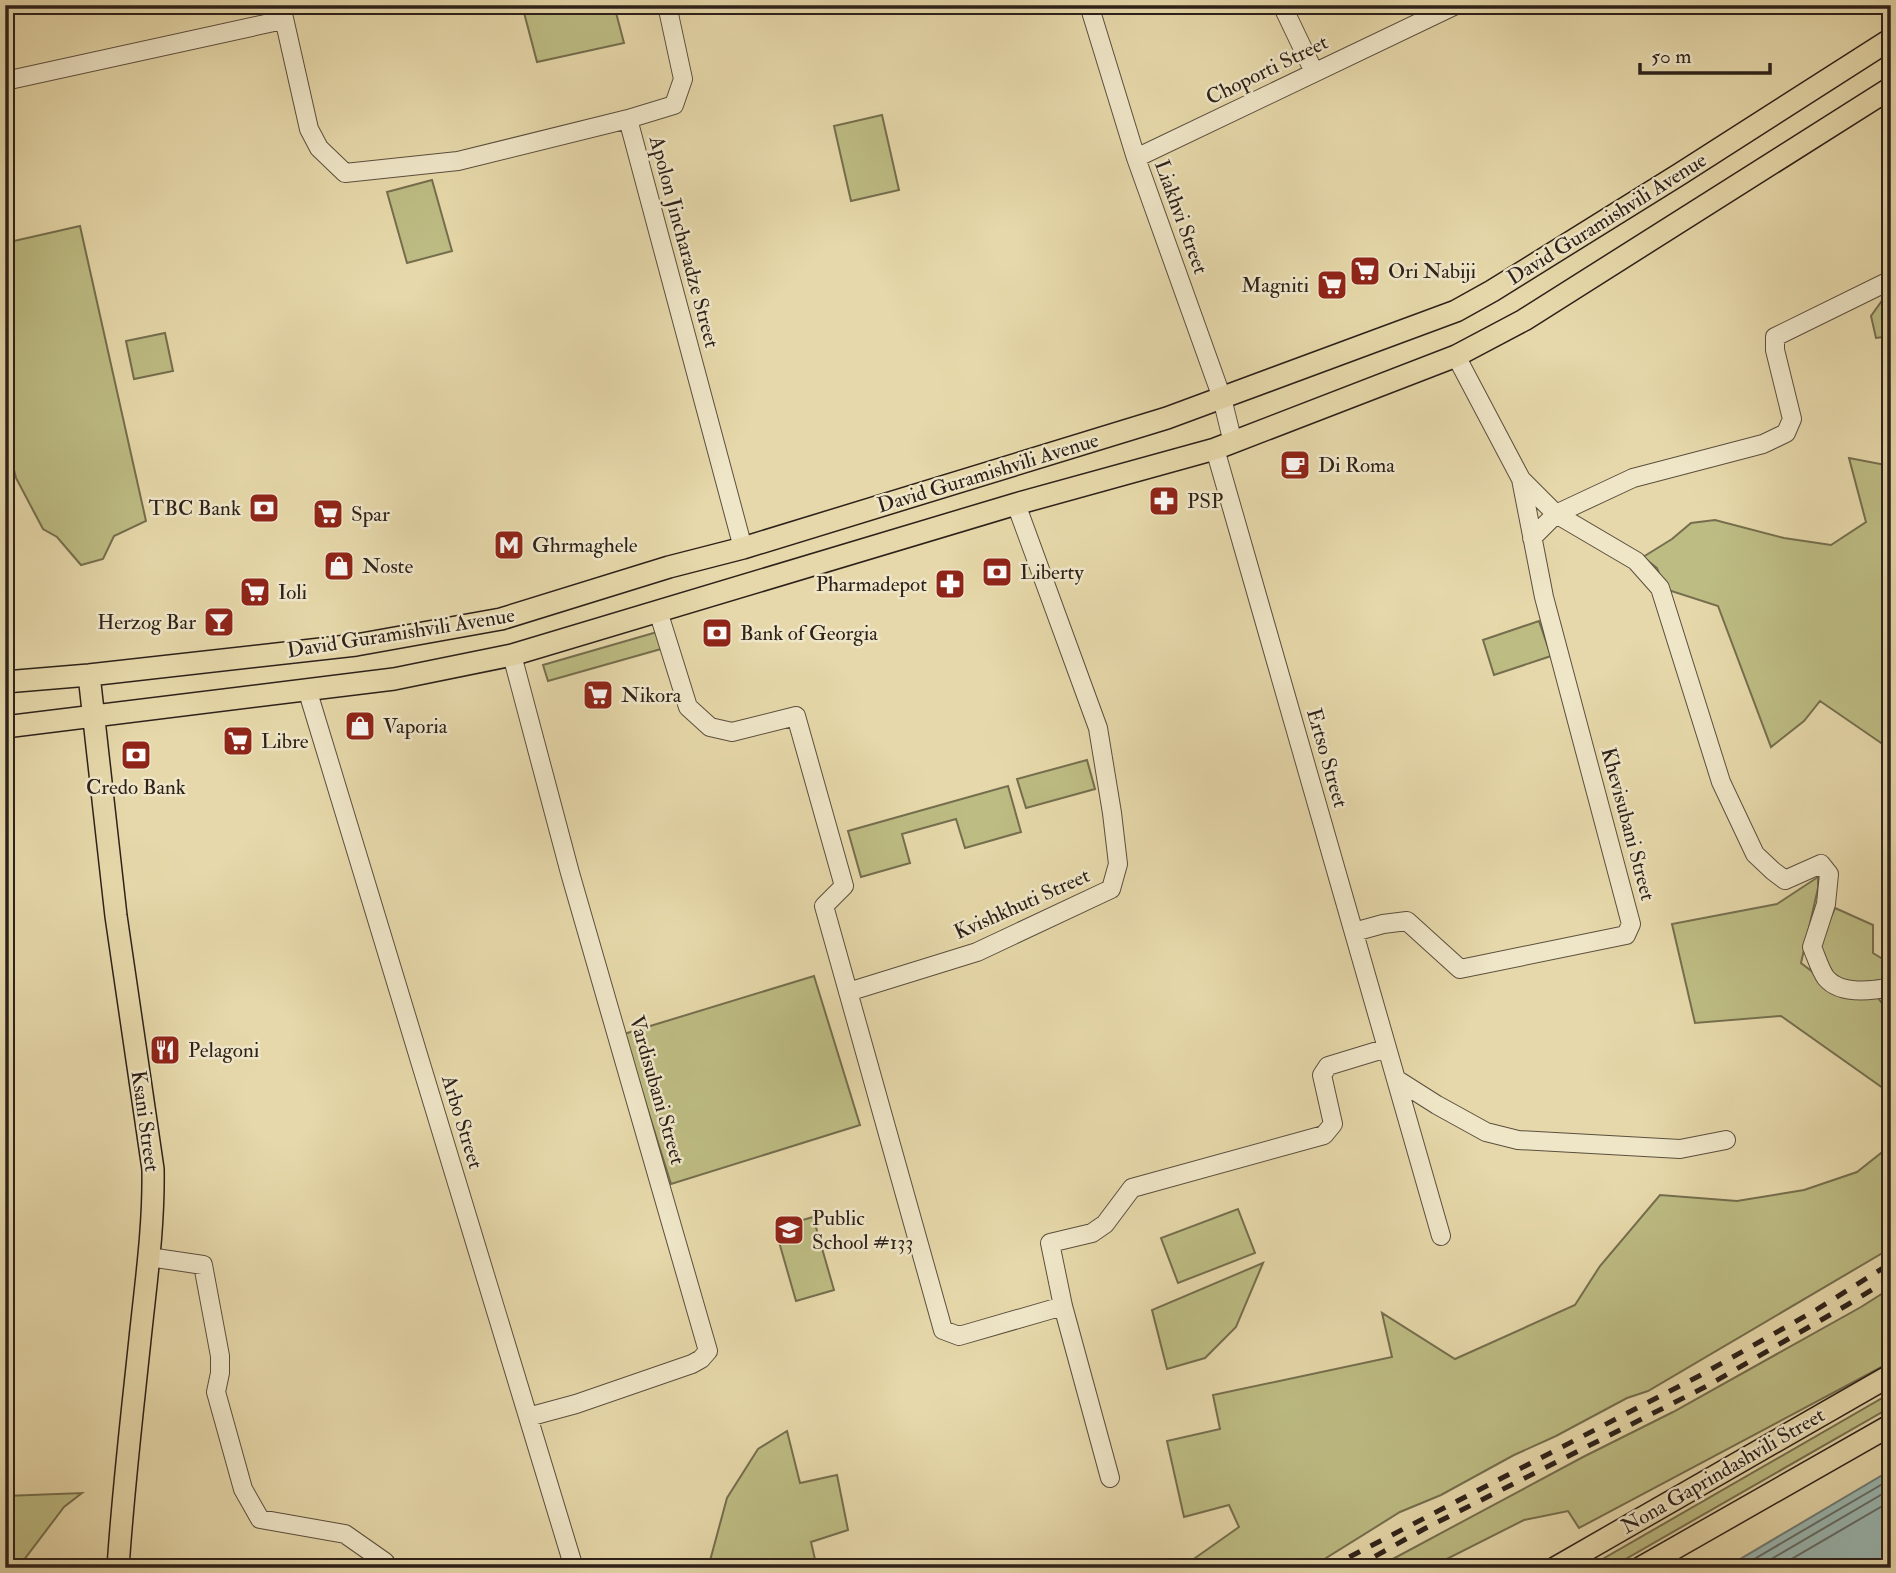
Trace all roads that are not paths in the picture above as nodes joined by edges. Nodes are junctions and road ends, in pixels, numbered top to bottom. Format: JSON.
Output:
{"nodes":[{"id":1,"x":667,"y":5,"type":"edge"},
{"id":2,"x":1088,"y":5,"type":"edge"},
{"id":3,"x":1282,"y":5,"type":"edge"},
{"id":4,"x":1456,"y":5,"type":"edge"},
{"id":5,"x":282,"y":13,"type":"edge"},
{"id":6,"x":1891,"y":39,"type":"edge"},
{"id":7,"x":1314,"y":72,"type":"junction"},
{"id":8,"x":5,"y":81,"type":"edge"},
{"id":9,"x":1891,"y":88,"type":"edge"},
{"id":10,"x":628,"y":120,"type":"junction"},
{"id":11,"x":1136,"y":158,"type":"junction"},
{"id":12,"x":1891,"y":280,"type":"edge"},
{"id":13,"x":1456,"y":356,"type":"junction"},
{"id":14,"x":1222,"y":398,"type":"junction"},
{"id":15,"x":1224,"y":446,"type":"junction"},
{"id":16,"x":1521,"y":479,"type":"junction"},
{"id":17,"x":1016,"y":504,"type":"junction"},
{"id":18,"x":1556,"y":514,"type":"junction"},
{"id":19,"x":1532,"y":538,"type":"junction"},
{"id":20,"x":743,"y":548,"type":"junction"},
{"id":21,"x":530,"y":611,"type":"junction"},
{"id":22,"x":658,"y":611,"type":"junction"},
{"id":23,"x":477,"y":624,"type":"junction"},
{"id":24,"x":538,"y":647,"type":"junction"},
{"id":25,"x":512,"y":655,"type":"junction"},
{"id":26,"x":488,"y":660,"type":"junction"},
{"id":27,"x":89,"y":675,"type":"junction"},
{"id":28,"x":5,"y":682,"type":"edge"},
{"id":29,"x":307,"y":690,"type":"junction"},
{"id":30,"x":93,"y":718,"type":"junction"},
{"id":31,"x":5,"y":727,"type":"edge"},
{"id":32,"x":1354,"y":932,"type":"junction"},
{"id":33,"x":1891,"y":987,"type":"edge"},
{"id":34,"x":848,"y":992,"type":"junction"},
{"id":35,"x":1387,"y":1048,"type":"junction"},
{"id":36,"x":1396,"y":1079,"type":"junction"},
{"id":37,"x":1726,"y":1140,"type":"dead end"},
{"id":38,"x":1441,"y":1236,"type":"dead end"},
{"id":39,"x":149,"y":1257,"type":"junction"},
{"id":40,"x":1063,"y":1306,"type":"junction"},
{"id":41,"x":1891,"y":1375,"type":"edge"},
{"id":42,"x":528,"y":1417,"type":"junction"},
{"id":43,"x":1891,"y":1425,"type":"edge"},
{"id":44,"x":1110,"y":1478,"type":"dead end"},
{"id":45,"x":385,"y":1562,"type":"dead end"},
{"id":46,"x":118,"y":1568,"type":"edge"},
{"id":47,"x":574,"y":1568,"type":"edge"},
{"id":48,"x":1555,"y":1568,"type":"edge"},
{"id":49,"x":1640,"y":1568,"type":"edge"}],
"edges":[{"from":1,"to":10,"type":"street"},
{"from":2,"to":11,"type":"street","name":"Liakhvi Street"},
{"from":3,"to":7,"type":"street"},
{"from":4,"to":7,"type":"street","name":"Choporti Street"},
{"from":5,"to":8,"type":"street"},
{"from":5,"to":10,"type":"street","name":"Apolon Jincharadze Street"},
{"from":6,"to":14,"type":"main road","name":"David Guramishvili Avenue"},
{"from":7,"to":11,"type":"street","name":"Choporti Street"},
{"from":9,"to":13,"type":"main road","name":"David Guramishvili Avenue"},
{"from":10,"to":20,"type":"street","name":"Apolon Jincharadze Street"},
{"from":11,"to":14,"type":"street","name":"Liakhvi Street"},
{"from":12,"to":18,"type":"street"},
{"from":13,"to":15,"type":"main road","name":"David Guramishvili Avenue"},
{"from":13,"to":16,"type":"street","name":"Khevisubani Street"},
{"from":14,"to":15,"type":"street","name":"Liakhvi Street"},
{"from":14,"to":20,"type":"main road","name":"David Guramishvili Avenue"},
{"from":15,"to":17,"type":"main road","name":"David Guramishvili Avenue"},
{"from":15,"to":32,"type":"street","name":"Ertso Street"},
{"from":16,"to":18,"type":"street","name":"Khevisubani Street"},
{"from":16,"to":19,"type":"street","name":"Khevisubani Street"},
{"from":17,"to":22,"type":"main road","name":"David Guramishvili Avenue"},
{"from":17,"to":34,"type":"street","name":"Kvishkhuti Street"},
{"from":18,"to":19,"type":"street"},
{"from":18,"to":33,"type":"street","name":"Khevisubani Street"},
{"from":19,"to":32,"type":"street","name":"Khevisubani Street"},
{"from":20,"to":21,"type":"main road","name":"David Guramishvili Avenue"},
{"from":21,"to":23,"type":"main road","name":"David Guramishvili Avenue"},
{"from":21,"to":24,"type":"main road"},
{"from":22,"to":24,"type":"main road","name":"David Guramishvili Avenue"},
{"from":22,"to":34,"type":"street"},
{"from":23,"to":26,"type":"main road"},
{"from":23,"to":27,"type":"main road","name":"David Guramishvili Avenue"},
{"from":24,"to":25,"type":"main road","name":"David Guramishvili Avenue"},
{"from":25,"to":26,"type":"main road","name":"David Guramishvili Avenue"},
{"from":25,"to":42,"type":"street","name":"Vardisubani Street"},
{"from":26,"to":29,"type":"main road","name":"David Guramishvili Avenue"},
{"from":27,"to":28,"type":"main road","name":"David Guramishvili Avenue"},
{"from":27,"to":30,"type":"main road","name":"Ksani Street"},
{"from":29,"to":30,"type":"main road","name":"David Guramishvili Avenue"},
{"from":29,"to":42,"type":"street","name":"Arbo Street"},
{"from":30,"to":31,"type":"main road","name":"David Guramishvili Avenue"},
{"from":30,"to":39,"type":"main road","name":"Ksani Street"},
{"from":32,"to":35,"type":"street","name":"Ertso Street"},
{"from":34,"to":40,"type":"street"},
{"from":35,"to":36,"type":"street","name":"Ertso Street"},
{"from":35,"to":40,"type":"street"},
{"from":36,"to":37,"type":"street"},
{"from":36,"to":38,"type":"street","name":"Ertso Street"},
{"from":39,"to":45,"type":"street"},
{"from":39,"to":46,"type":"main road","name":"Ksani Street"},
{"from":40,"to":44,"type":"street"},
{"from":41,"to":48,"type":"main road","name":"Nona Gaprindashvili Street"},
{"from":42,"to":47,"type":"street","name":"Arbo Street"},
{"from":43,"to":49,"type":"main road","name":"Nona Gaprindashvili Street"}]}
